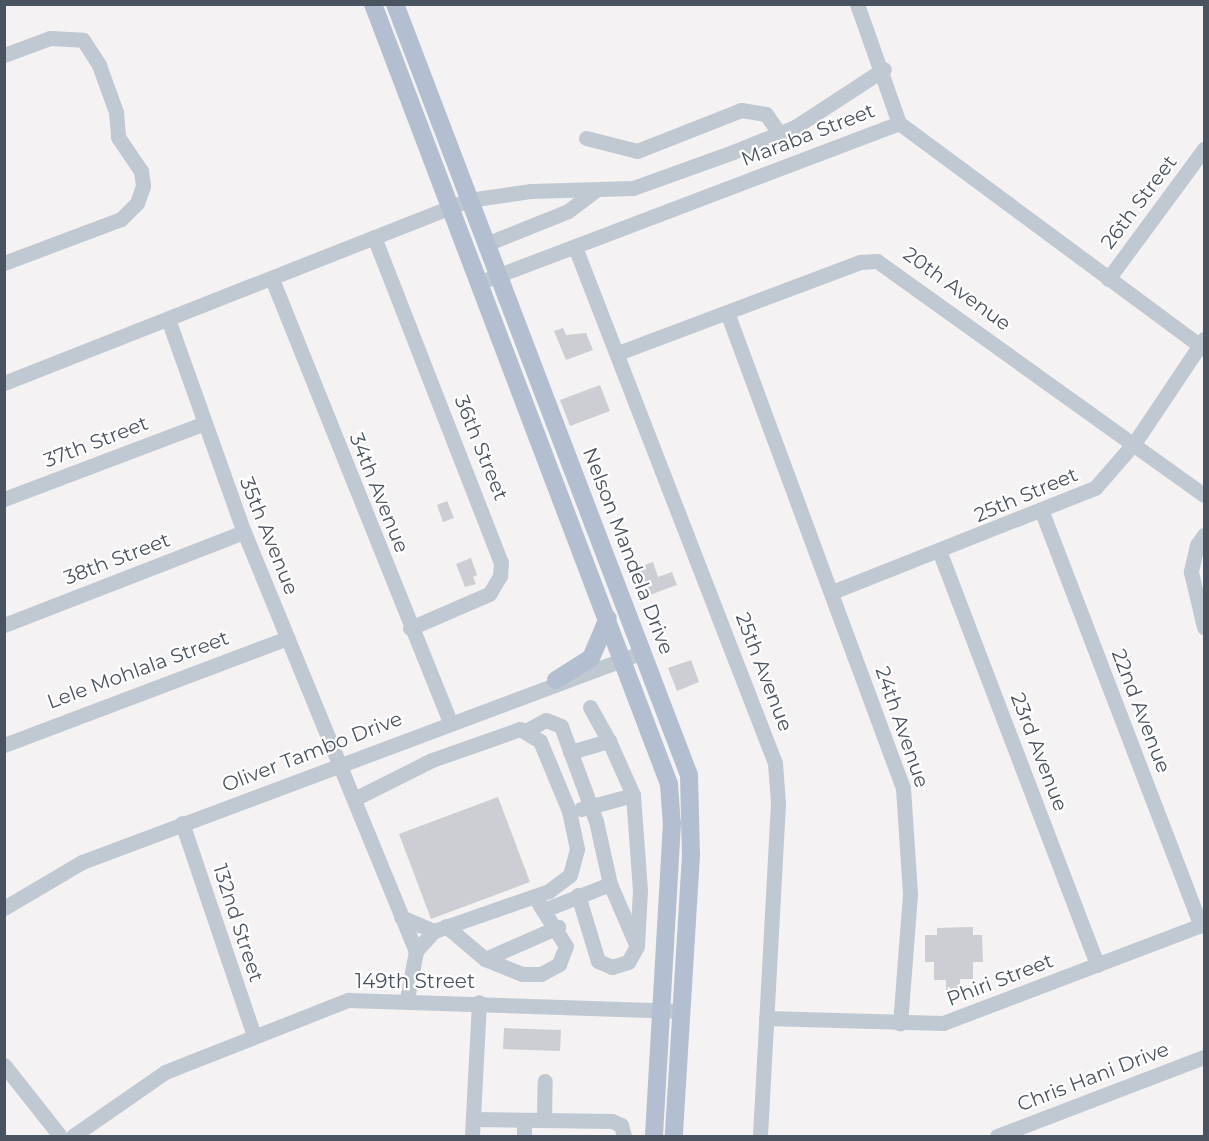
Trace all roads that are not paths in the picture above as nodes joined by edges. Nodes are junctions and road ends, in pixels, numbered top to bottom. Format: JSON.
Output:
{"nodes":[{"id":1,"x":373,"y":4,"type":"edge"},
{"id":2,"x":395,"y":4,"type":"edge"},
{"id":3,"x":857,"y":4,"type":"edge"},
{"id":4,"x":4,"y":55,"type":"edge"},
{"id":5,"x":884,"y":69,"type":"junction"},
{"id":6,"x":899,"y":123,"type":"junction"},
{"id":7,"x":779,"y":133,"type":"junction"},
{"id":8,"x":586,"y":138,"type":"dead end"},
{"id":9,"x":1204,"y":149,"type":"edge"},
{"id":10,"x":596,"y":190,"type":"junction"},
{"id":11,"x":470,"y":200,"type":"junction"},
{"id":12,"x":449,"y":208,"type":"junction"},
{"id":13,"x":374,"y":237,"type":"junction"},
{"id":14,"x":486,"y":243,"type":"junction"},
{"id":15,"x":576,"y":248,"type":"junction"},
{"id":16,"x":4,"y":263,"type":"edge"},
{"id":17,"x":498,"y":275,"type":"junction"},
{"id":18,"x":272,"y":279,"type":"junction"},
{"id":19,"x":1108,"y":279,"type":"junction"},
{"id":20,"x":478,"y":283,"type":"junction"},
{"id":21,"x":728,"y":315,"type":"junction"},
{"id":22,"x":168,"y":319,"type":"junction"},
{"id":23,"x":1203,"y":344,"type":"edge"},
{"id":24,"x":618,"y":353,"type":"junction"},
{"id":25,"x":4,"y":383,"type":"edge"},
{"id":26,"x":202,"y":424,"type":"junction"},
{"id":27,"x":1135,"y":442,"type":"junction"},
{"id":28,"x":1204,"y":495,"type":"edge"},
{"id":29,"x":4,"y":499,"type":"edge"},
{"id":30,"x":1042,"y":512,"type":"junction"},
{"id":31,"x":244,"y":532,"type":"junction"},
{"id":32,"x":1204,"y":535,"type":"edge"},
{"id":33,"x":940,"y":553,"type":"junction"},
{"id":34,"x":832,"y":592,"type":"junction"},
{"id":35,"x":608,"y":618,"type":"junction"},
{"id":36,"x":4,"y":625,"type":"edge"},
{"id":37,"x":1204,"y":627,"type":"edge"},
{"id":38,"x":410,"y":628,"type":"junction"},
{"id":39,"x":287,"y":638,"type":"junction"},
{"id":40,"x":643,"y":652,"type":"junction"},
{"id":41,"x":622,"y":659,"type":"junction"},
{"id":42,"x":556,"y":680,"type":"junction"},
{"id":43,"x":590,"y":706,"type":"dead end"},
{"id":44,"x":450,"y":722,"type":"junction"},
{"id":45,"x":527,"y":730,"type":"junction"},
{"id":46,"x":609,"y":741,"type":"junction"},
{"id":47,"x":4,"y":745,"type":"edge"},
{"id":48,"x":570,"y":752,"type":"junction"},
{"id":49,"x":339,"y":764,"type":"junction"},
{"id":50,"x":633,"y":795,"type":"junction"},
{"id":51,"x":354,"y":799,"type":"junction"},
{"id":52,"x":590,"y":807,"type":"junction"},
{"id":53,"x":569,"y":811,"type":"junction"},
{"id":54,"x":182,"y":823,"type":"junction"},
{"id":55,"x":610,"y":884,"type":"junction"},
{"id":56,"x":578,"y":895,"type":"junction"},
{"id":57,"x":532,"y":897,"type":"junction"},
{"id":58,"x":4,"y":908,"type":"edge"},
{"id":59,"x":544,"y":910,"type":"junction"},
{"id":60,"x":401,"y":917,"type":"junction"},
{"id":61,"x":1203,"y":925,"type":"edge"},
{"id":62,"x":558,"y":927,"type":"junction"},
{"id":63,"x":440,"y":928,"type":"junction"},
{"id":64,"x":637,"y":946,"type":"junction"},
{"id":65,"x":416,"y":951,"type":"junction"},
{"id":66,"x":485,"y":959,"type":"junction"},
{"id":67,"x":1098,"y":965,"type":"junction"},
{"id":68,"x":407,"y":999,"type":"junction"},
{"id":69,"x":479,"y":1002,"type":"junction"},
{"id":70,"x":660,"y":1010,"type":"junction"},
{"id":71,"x":682,"y":1011,"type":"junction"},
{"id":72,"x":766,"y":1018,"type":"junction"},
{"id":73,"x":900,"y":1024,"type":"junction"},
{"id":74,"x":254,"y":1036,"type":"junction"},
{"id":75,"x":1204,"y":1057,"type":"edge"},
{"id":76,"x":4,"y":1065,"type":"edge"},
{"id":77,"x":545,"y":1081,"type":"dead end"},
{"id":78,"x":473,"y":1119,"type":"junction"},
{"id":79,"x":524,"y":1120,"type":"junction"},
{"id":80,"x":544,"y":1120,"type":"junction"},
{"id":81,"x":71,"y":1136,"type":"edge"},
{"id":82,"x":472,"y":1137,"type":"edge"},
{"id":83,"x":524,"y":1137,"type":"edge"},
{"id":84,"x":624,"y":1137,"type":"edge"},
{"id":85,"x":654,"y":1137,"type":"edge"},
{"id":86,"x":674,"y":1137,"type":"edge"},
{"id":87,"x":760,"y":1137,"type":"edge"},
{"id":88,"x":997,"y":1137,"type":"edge"}],
"edges":[{"from":1,"to":12,"type":"main road"},
{"from":2,"to":11,"type":"main road","name":"Nelson Mandela Drive"},
{"from":3,"to":5,"type":"street"},
{"from":4,"to":16,"type":"street"},
{"from":5,"to":6,"type":"street"},
{"from":5,"to":7,"type":"street"},
{"from":6,"to":15,"type":"street","name":"Maraba Street"},
{"from":6,"to":19,"type":"street","name":"Maraba Street"},
{"from":7,"to":8,"type":"street"},
{"from":7,"to":10,"type":"street"},
{"from":9,"to":19,"type":"street","name":"26th Street"},
{"from":10,"to":11,"type":"street"},
{"from":10,"to":14,"type":"street"},
{"from":11,"to":12,"type":"street"},
{"from":11,"to":14,"type":"main road","name":"Nelson Mandela Drive"},
{"from":12,"to":13,"type":"street"},
{"from":12,"to":20,"type":"main road"},
{"from":13,"to":18,"type":"street"},
{"from":13,"to":38,"type":"street","name":"36th Street"},
{"from":14,"to":17,"type":"main road","name":"Nelson Mandela Drive"},
{"from":15,"to":17,"type":"street","name":"Maraba Street"},
{"from":15,"to":24,"type":"street","name":"25th Avenue"},
{"from":17,"to":20,"type":"street","name":"Maraba Street"},
{"from":17,"to":40,"type":"main road","name":"Nelson Mandela Drive"},
{"from":18,"to":22,"type":"street"},
{"from":18,"to":38,"type":"street","name":"34th Avenue"},
{"from":19,"to":23,"type":"street","name":"Maraba Street"},
{"from":20,"to":35,"type":"main road"},
{"from":21,"to":24,"type":"street","name":"20th Avenue"},
{"from":21,"to":27,"type":"street","name":"20th Avenue"},
{"from":21,"to":34,"type":"street","name":"24th Avenue"},
{"from":22,"to":25,"type":"street"},
{"from":22,"to":26,"type":"street","name":"35th Avenue"},
{"from":23,"to":27,"type":"street","name":"25th Street"},
{"from":24,"to":72,"type":"street","name":"25th Avenue"},
{"from":26,"to":29,"type":"street","name":"37th Street"},
{"from":26,"to":31,"type":"street","name":"35th Avenue"},
{"from":27,"to":28,"type":"street","name":"20th Avenue"},
{"from":27,"to":30,"type":"street","name":"25th Street"},
{"from":30,"to":33,"type":"street","name":"25th Street"},
{"from":30,"to":61,"type":"street","name":"22nd Avenue"},
{"from":31,"to":36,"type":"street","name":"38th Street"},
{"from":31,"to":39,"type":"street","name":"35th Avenue"},
{"from":32,"to":37,"type":"street"},
{"from":33,"to":34,"type":"street","name":"25th Street"},
{"from":33,"to":67,"type":"street","name":"23rd Avenue"},
{"from":34,"to":73,"type":"street","name":"24th Avenue"},
{"from":35,"to":41,"type":"main road"},
{"from":35,"to":42,"type":"main road"},
{"from":38,"to":44,"type":"street","name":"34th Avenue"},
{"from":39,"to":47,"type":"street","name":"Lele Mohlala Street"},
{"from":39,"to":49,"type":"street","name":"35th Avenue"},
{"from":40,"to":41,"type":"street","name":"Oliver Tambo Drive"},
{"from":40,"to":71,"type":"main road","name":"Nelson Mandela Drive"},
{"from":41,"to":42,"type":"street","name":"Oliver Tambo Drive"},
{"from":41,"to":70,"type":"main road"},
{"from":42,"to":44,"type":"street","name":"Oliver Tambo Drive"},
{"from":43,"to":46,"type":"street"},
{"from":44,"to":49,"type":"street","name":"Oliver Tambo Drive"},
{"from":45,"to":48,"type":"street"},
{"from":45,"to":51,"type":"street"},
{"from":45,"to":53,"type":"street"},
{"from":46,"to":48,"type":"street"},
{"from":46,"to":50,"type":"street"},
{"from":48,"to":52,"type":"street"},
{"from":49,"to":51,"type":"street","name":"35th Avenue"},
{"from":49,"to":54,"type":"street","name":"Oliver Tambo Drive"},
{"from":50,"to":52,"type":"street"},
{"from":50,"to":64,"type":"street"},
{"from":51,"to":60,"type":"street"},
{"from":52,"to":53,"type":"street"},
{"from":52,"to":55,"type":"street"},
{"from":53,"to":57,"type":"street"},
{"from":54,"to":58,"type":"street","name":"Oliver Tambo Drive"},
{"from":54,"to":74,"type":"street","name":"132nd Street"},
{"from":55,"to":56,"type":"street"},
{"from":55,"to":64,"type":"street"},
{"from":56,"to":59,"type":"street"},
{"from":56,"to":64,"type":"street"},
{"from":57,"to":59,"type":"street"},
{"from":57,"to":63,"type":"street"},
{"from":59,"to":62,"type":"street"},
{"from":60,"to":63,"type":"street"},
{"from":60,"to":65,"type":"street"},
{"from":61,"to":67,"type":"street","name":"Phiri Street"},
{"from":62,"to":66,"type":"street"},
{"from":62,"to":66,"type":"street"},
{"from":63,"to":65,"type":"street"},
{"from":63,"to":66,"type":"street"},
{"from":65,"to":68,"type":"street"},
{"from":67,"to":73,"type":"street","name":"Phiri Street"},
{"from":68,"to":69,"type":"street","name":"149th Street"},
{"from":68,"to":74,"type":"street","name":"149th Street"},
{"from":69,"to":70,"type":"street","name":"149th Street"},
{"from":69,"to":78,"type":"street"},
{"from":70,"to":71,"type":"street","name":"149th Street"},
{"from":70,"to":85,"type":"main road"},
{"from":71,"to":86,"type":"main road","name":"Nelson Mandela Drive"},
{"from":72,"to":73,"type":"street","name":"Phiri Street"},
{"from":72,"to":87,"type":"street","name":"25th Avenue"},
{"from":74,"to":81,"type":"street","name":"149th Street"},
{"from":75,"to":88,"type":"street","name":"Chris Hani Drive"},
{"from":76,"to":81,"type":"street"},
{"from":77,"to":80,"type":"street"},
{"from":78,"to":79,"type":"street"},
{"from":78,"to":82,"type":"street"},
{"from":79,"to":80,"type":"street"},
{"from":79,"to":83,"type":"street"},
{"from":80,"to":84,"type":"street"}]}
